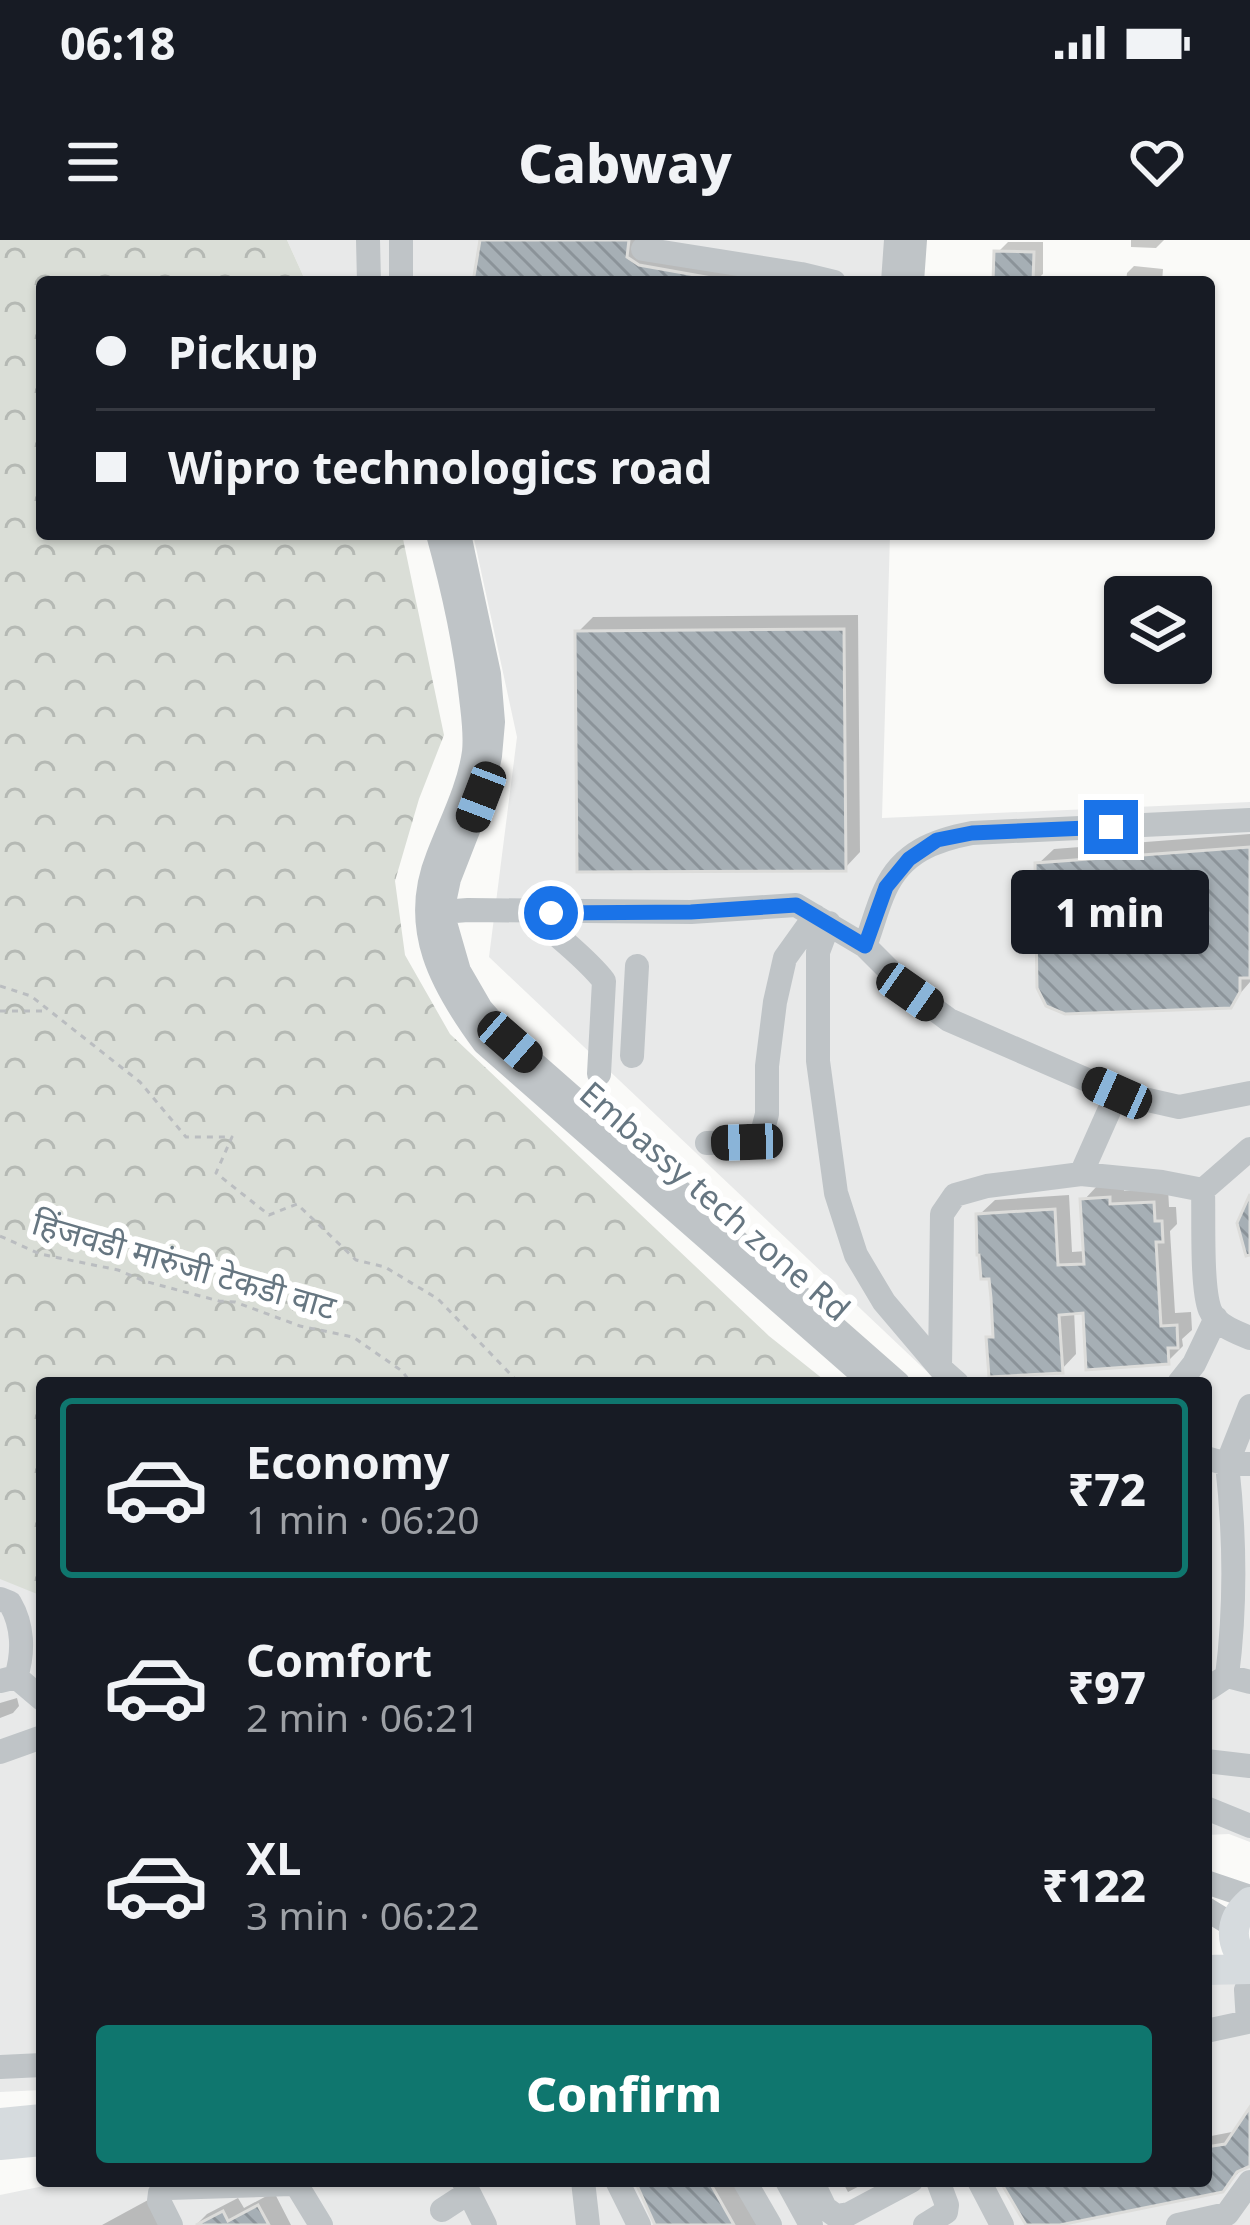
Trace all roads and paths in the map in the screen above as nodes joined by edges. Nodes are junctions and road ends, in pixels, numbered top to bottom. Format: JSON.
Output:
{"nodes":[{"id":1,"x":896,"y":240,"type":"edge"},
{"id":2,"x":915,"y":240,"type":"edge"},
{"id":3,"x":368,"y":242,"type":"edge"},
{"id":4,"x":401,"y":243,"type":"edge"},
{"id":5,"x":643,"y":249,"type":"dead end"},
{"id":6,"x":369,"y":276,"type":"edge"},
{"id":7,"x":401,"y":276,"type":"edge"},
{"id":8,"x":809,"y":276,"type":"edge"},
{"id":9,"x":893,"y":276,"type":"edge"},
{"id":10,"x":912,"y":276,"type":"edge"},
{"id":11,"x":441,"y":540,"type":"edge"},
{"id":12,"x":459,"y":540,"type":"edge"},
{"id":13,"x":458,"y":571,"type":"junction"},
{"id":14,"x":1250,"y":820,"type":"edge"},
{"id":15,"x":434,"y":912,"type":"junction"},
{"id":16,"x":534,"y":912,"type":"junction"},
{"id":17,"x":822,"y":920,"type":"junction"},
{"id":18,"x":865,"y":946,"type":"junction"},
{"id":19,"x":637,"y":966,"type":"dead end"},
{"id":20,"x":0,"y":986,"type":"edge"},
{"id":21,"x":0,"y":1011,"type":"edge"},
{"id":22,"x":50,"y":1011,"type":"junction"},
{"id":23,"x":632,"y":1056,"type":"dead end"},
{"id":24,"x":599,"y":1073,"type":"dead end"},
{"id":25,"x":1117,"y":1093,"type":"junction"},
{"id":26,"x":1250,"y":1093,"type":"edge"},
{"id":27,"x":707,"y":1143,"type":"dead end"},
{"id":28,"x":1250,"y":1149,"type":"edge"},
{"id":29,"x":1081,"y":1174,"type":"junction"},
{"id":30,"x":1203,"y":1190,"type":"junction"},
{"id":31,"x":0,"y":1236,"type":"edge"},
{"id":32,"x":1216,"y":1318,"type":"junction"},
{"id":33,"x":1250,"y":1338,"type":"edge"},
{"id":34,"x":949,"y":1375,"type":"edge"},
{"id":35,"x":406,"y":1377,"type":"edge"},
{"id":36,"x":512,"y":1377,"type":"edge"},
{"id":37,"x":865,"y":1377,"type":"edge"},
{"id":38,"x":891,"y":1377,"type":"edge"},
{"id":39,"x":1184,"y":1377,"type":"edge"},
{"id":40,"x":1250,"y":1406,"type":"edge"},
{"id":41,"x":1228,"y":1462,"type":"edge"},
{"id":42,"x":0,"y":1598,"type":"edge"},
{"id":43,"x":8,"y":1679,"type":"edge"},
{"id":44,"x":1228,"y":1683,"type":"edge"},
{"id":45,"x":36,"y":1696,"type":"edge"},
{"id":46,"x":36,"y":1724,"type":"edge"},
{"id":47,"x":0,"y":1737,"type":"edge"},
{"id":48,"x":36,"y":1739,"type":"edge"},
{"id":49,"x":0,"y":1752,"type":"edge"},
{"id":50,"x":1212,"y":1762,"type":"edge"},
{"id":51,"x":1250,"y":1766,"type":"edge"},
{"id":52,"x":1212,"y":1810,"type":"edge"},
{"id":53,"x":1250,"y":1826,"type":"edge"},
{"id":54,"x":1212,"y":1889,"type":"edge"},
{"id":55,"x":1235,"y":1917,"type":"edge"},
{"id":56,"x":1250,"y":1968,"type":"edge"},
{"id":57,"x":1212,"y":1970,"type":"edge"},
{"id":58,"x":1250,"y":1986,"type":"edge"},
{"id":59,"x":1249,"y":2022,"type":"edge"},
{"id":60,"x":1212,"y":2030,"type":"edge"},
{"id":61,"x":36,"y":2066,"type":"edge"},
{"id":62,"x":0,"y":2067,"type":"edge"},
{"id":63,"x":36,"y":2120,"type":"edge"},
{"id":64,"x":0,"y":2123,"type":"edge"},
{"id":65,"x":36,"y":2141,"type":"edge"},
{"id":66,"x":0,"y":2145,"type":"edge"},
{"id":67,"x":1250,"y":2182,"type":"edge"},
{"id":68,"x":189,"y":2187,"type":"edge"},
{"id":69,"x":298,"y":2187,"type":"edge"},
{"id":70,"x":466,"y":2187,"type":"edge"},
{"id":71,"x":584,"y":2187,"type":"edge"},
{"id":72,"x":619,"y":2187,"type":"edge"},
{"id":73,"x":748,"y":2187,"type":"edge"},
{"id":74,"x":790,"y":2187,"type":"edge"},
{"id":75,"x":815,"y":2187,"type":"edge"},
{"id":76,"x":900,"y":2187,"type":"edge"},
{"id":77,"x":941,"y":2187,"type":"edge"},
{"id":78,"x":982,"y":2187,"type":"edge"},
{"id":79,"x":442,"y":2210,"type":"dead end"},
{"id":80,"x":171,"y":2225,"type":"edge"},
{"id":81,"x":320,"y":2225,"type":"edge"},
{"id":82,"x":485,"y":2225,"type":"edge"},
{"id":83,"x":588,"y":2225,"type":"edge"},
{"id":84,"x":639,"y":2225,"type":"edge"},
{"id":85,"x":770,"y":2225,"type":"edge"},
{"id":86,"x":811,"y":2225,"type":"edge"},
{"id":87,"x":926,"y":2225,"type":"edge"},
{"id":88,"x":1002,"y":2225,"type":"edge"},
{"id":89,"x":1178,"y":2225,"type":"edge"}],
"edges":[{"from":1,"to":9,"type":"street"},
{"from":2,"to":10,"type":"street"},
{"from":3,"to":4,"type":"street"},
{"from":3,"to":6,"type":"street"},
{"from":4,"to":7,"type":"street"},
{"from":5,"to":8,"type":"street"},
{"from":11,"to":13,"type":"street","name":"Embassy tech zone Rd"},
{"from":12,"to":13,"type":"street"},
{"from":13,"to":15,"type":"street","name":"Embassy tech zone Rd"},
{"from":14,"to":18,"type":"street"},
{"from":15,"to":16,"type":"street"},
{"from":15,"to":37,"type":"street","name":"Embassy tech zone Rd"},
{"from":15,"to":38,"type":"street"},
{"from":16,"to":17,"type":"street"},
{"from":16,"to":24,"type":"street"},
{"from":17,"to":18,"type":"street"},
{"from":17,"to":27,"type":"street"},
{"from":17,"to":34,"type":"street"},
{"from":18,"to":25,"type":"street"},
{"from":19,"to":23,"type":"street"},
{"from":20,"to":22,"type":"path"},
{"from":21,"to":22,"type":"path"},
{"from":22,"to":36,"type":"path"},
{"from":25,"to":26,"type":"street"},
{"from":25,"to":29,"type":"street"},
{"from":28,"to":30,"type":"street"},
{"from":29,"to":30,"type":"street"},
{"from":29,"to":34,"type":"street"},
{"from":30,"to":32,"type":"street"},
{"from":31,"to":35,"type":"path","name":"हिंजवडी मारुंजी टेकडी वाट"},
{"from":32,"to":33,"type":"street"},
{"from":32,"to":39,"type":"street"},
{"from":40,"to":41,"type":"street"},
{"from":41,"to":44,"type":"street"},
{"from":42,"to":43,"type":"street"},
{"from":43,"to":45,"type":"street"},
{"from":46,"to":47,"type":"street"},
{"from":48,"to":49,"type":"street"},
{"from":50,"to":51,"type":"street"},
{"from":52,"to":53,"type":"street"},
{"from":54,"to":55,"type":"street"},
{"from":55,"to":56,"type":"main road"},
{"from":56,"to":57,"type":"main road"},
{"from":58,"to":59,"type":"street"},
{"from":59,"to":60,"type":"street"},
{"from":61,"to":62,"type":"street"},
{"from":63,"to":64,"type":"main road"},
{"from":65,"to":66,"type":"main road"},
{"from":67,"to":89,"type":"street"},
{"from":68,"to":80,"type":"street"},
{"from":69,"to":81,"type":"street"},
{"from":70,"to":79,"type":"street"},
{"from":70,"to":82,"type":"street"},
{"from":71,"to":83,"type":"street"},
{"from":72,"to":84,"type":"street"},
{"from":73,"to":85,"type":"street"},
{"from":74,"to":86,"type":"street"},
{"from":75,"to":76,"type":"street"},
{"from":77,"to":87,"type":"street"},
{"from":78,"to":88,"type":"street"}]}
